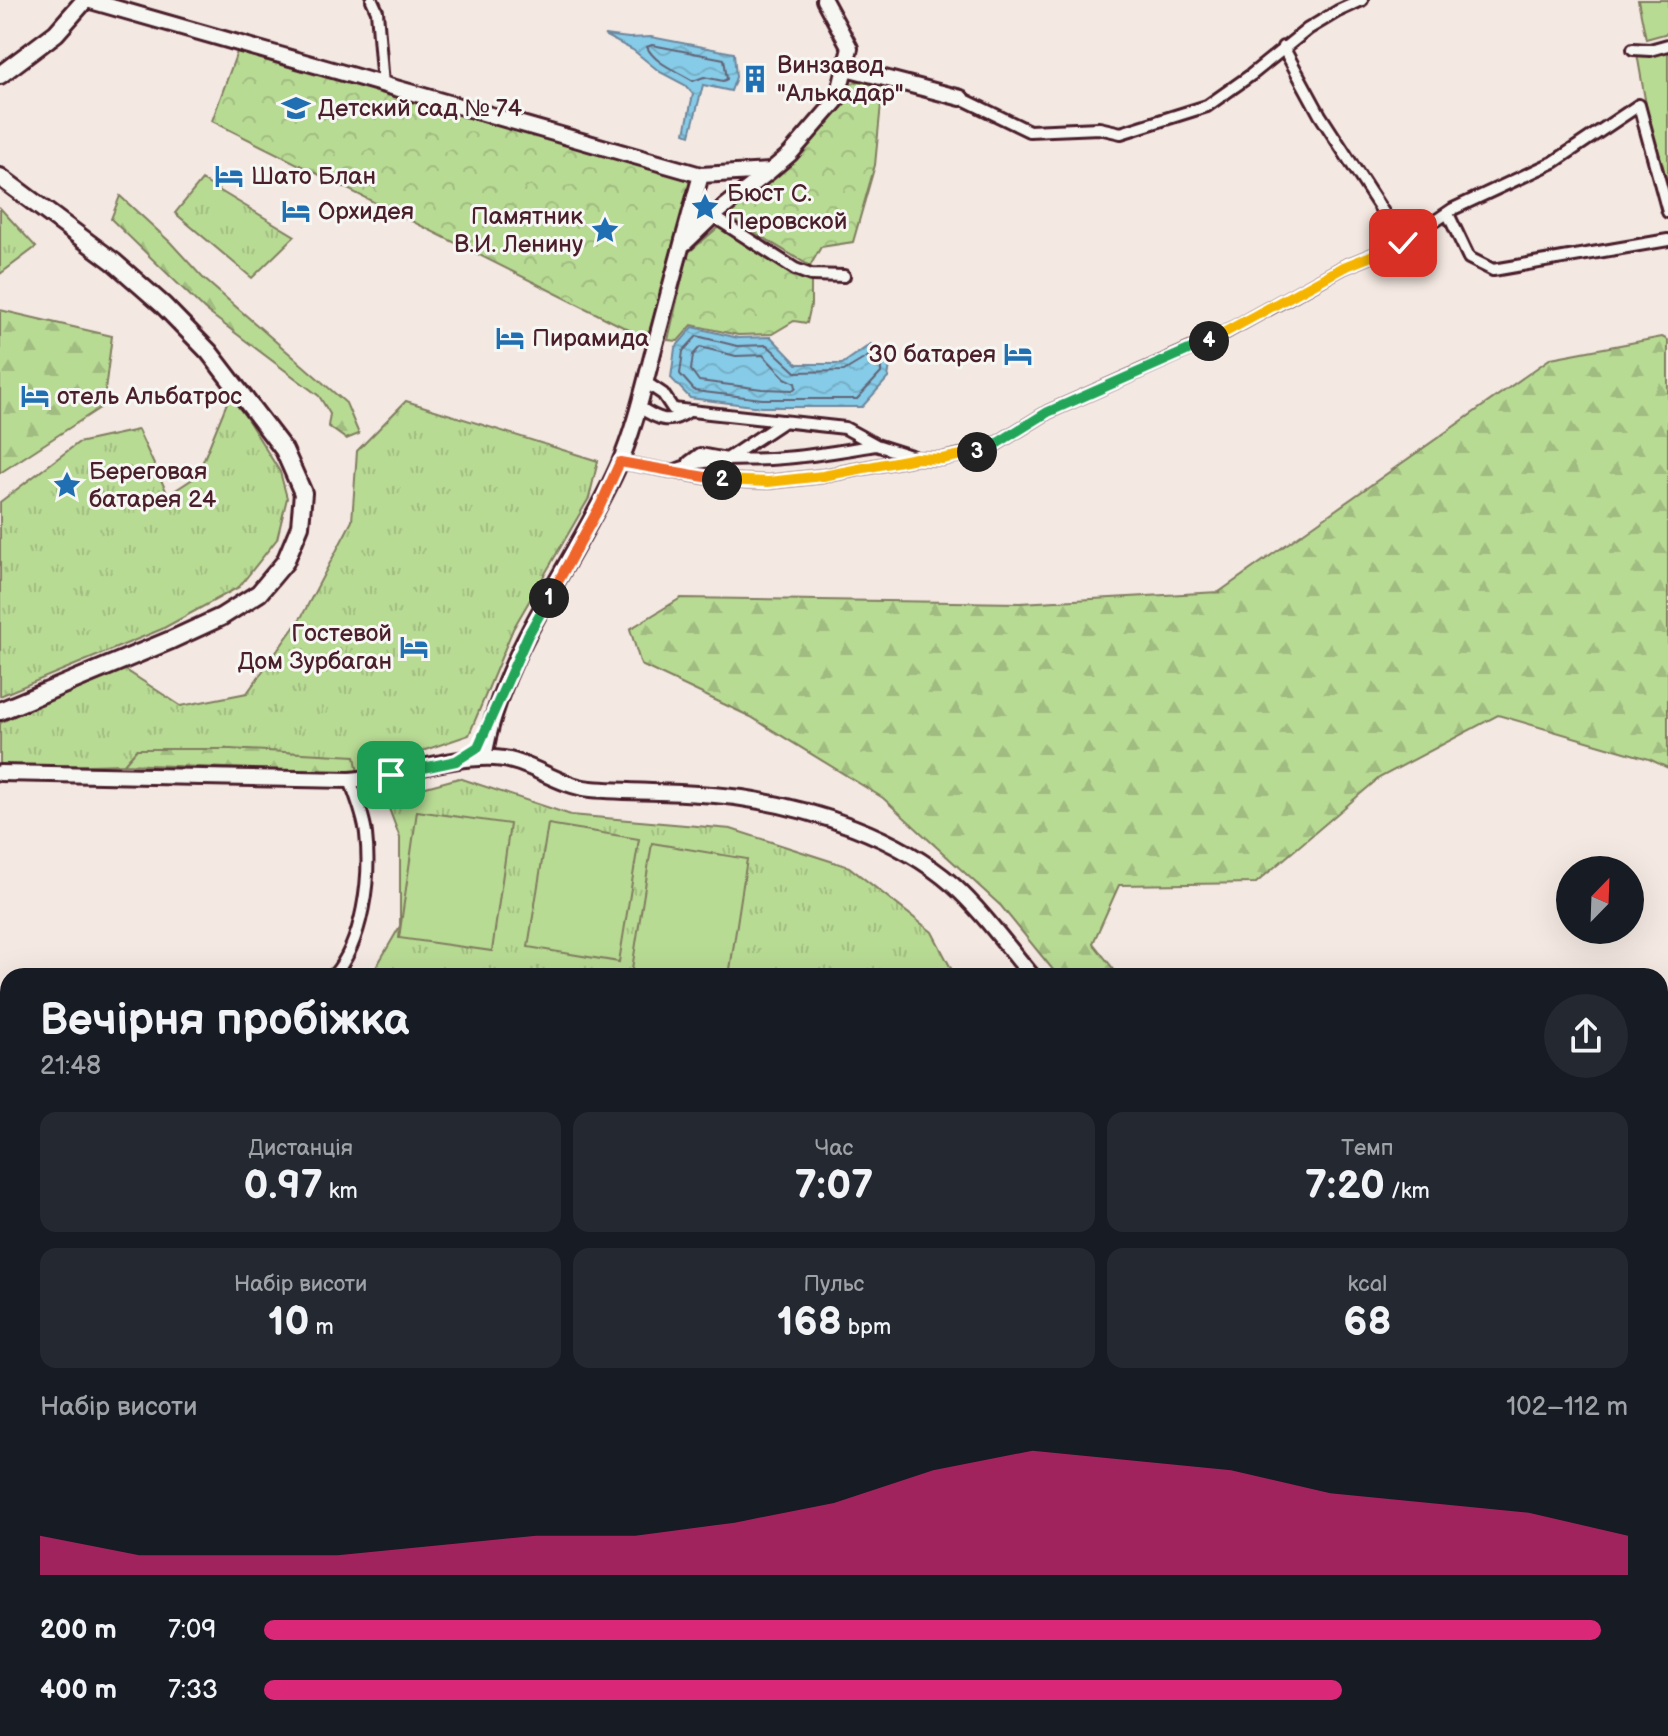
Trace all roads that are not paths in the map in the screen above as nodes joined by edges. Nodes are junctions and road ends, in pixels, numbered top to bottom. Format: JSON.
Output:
{"nodes":[{"id":1,"x":86,"y":0,"type":"edge"},
{"id":2,"x":372,"y":0,"type":"edge"},
{"id":3,"x":824,"y":0,"type":"edge"},
{"id":4,"x":1362,"y":0,"type":"edge"},
{"id":5,"x":1668,"y":45,"type":"edge"},
{"id":6,"x":1283,"y":47,"type":"junction"},
{"id":7,"x":1633,"y":49,"type":"dead end"},
{"id":8,"x":846,"y":68,"type":"junction"},
{"id":9,"x":0,"y":75,"type":"edge"},
{"id":10,"x":383,"y":85,"type":"junction"},
{"id":11,"x":961,"y":98,"type":"joint"},
{"id":12,"x":770,"y":171,"type":"junction"},
{"id":13,"x":701,"y":175,"type":"junction"},
{"id":14,"x":0,"y":177,"type":"edge"},
{"id":15,"x":1668,"y":212,"type":"edge"},
{"id":16,"x":713,"y":216,"type":"junction"},
{"id":17,"x":1449,"y":216,"type":"dead end"},
{"id":18,"x":1668,"y":240,"type":"edge"},
{"id":19,"x":1403,"y":243,"type":"junction"},
{"id":20,"x":679,"y":252,"type":"junction"},
{"id":21,"x":844,"y":276,"type":"dead end"},
{"id":22,"x":645,"y":382,"type":"junction"},
{"id":23,"x":639,"y":407,"type":"junction"},
{"id":24,"x":689,"y":411,"type":"junction"},
{"id":25,"x":784,"y":421,"type":"junction"},
{"id":26,"x":876,"y":445,"type":"junction"},
{"id":27,"x":916,"y":458,"type":"junction"},
{"id":28,"x":727,"y":459,"type":"junction"},
{"id":29,"x":620,"y":462,"type":"junction"},
{"id":30,"x":672,"y":471,"type":"junction"},
{"id":31,"x":0,"y":711,"type":"edge"},
{"id":32,"x":489,"y":726,"type":"junction"},
{"id":33,"x":484,"y":758,"type":"junction"},
{"id":34,"x":456,"y":761,"type":"junction"},
{"id":35,"x":530,"y":768,"type":"junction"},
{"id":36,"x":0,"y":773,"type":"edge"},
{"id":37,"x":350,"y":780,"type":"junction"},
{"id":38,"x":340,"y":968,"type":"edge"},
{"id":39,"x":1025,"y":968,"type":"edge"}],
"edges":[{"from":1,"to":9,"type":"main road"},
{"from":1,"to":10,"type":"street"},
{"from":2,"to":10,"type":"street"},
{"from":3,"to":8,"type":"street"},
{"from":4,"to":6,"type":"street"},
{"from":5,"to":7,"type":"street"},
{"from":6,"to":11,"type":"street"},
{"from":6,"to":19,"type":"street"},
{"from":8,"to":11,"type":"street"},
{"from":8,"to":12,"type":"street"},
{"from":10,"to":13,"type":"street"},
{"from":12,"to":13,"type":"street"},
{"from":12,"to":16,"type":"street"},
{"from":13,"to":20,"type":"street"},
{"from":14,"to":31,"type":"main road"},
{"from":15,"to":19,"type":"street"},
{"from":16,"to":20,"type":"street"},
{"from":16,"to":21,"type":"street"},
{"from":17,"to":18,"type":"street"},
{"from":19,"to":27,"type":"street"},
{"from":20,"to":22,"type":"street"},
{"from":22,"to":23,"type":"street"},
{"from":22,"to":24,"type":"street"},
{"from":23,"to":24,"type":"street"},
{"from":23,"to":29,"type":"street"},
{"from":24,"to":25,"type":"street"},
{"from":25,"to":26,"type":"street"},
{"from":25,"to":28,"type":"street"},
{"from":26,"to":27,"type":"street"},
{"from":26,"to":28,"type":"street"},
{"from":27,"to":30,"type":"street"},
{"from":28,"to":30,"type":"street"},
{"from":29,"to":30,"type":"street"},
{"from":29,"to":32,"type":"street"},
{"from":32,"to":33,"type":"street"},
{"from":32,"to":34,"type":"street"},
{"from":32,"to":35,"type":"street"},
{"from":33,"to":34,"type":"street"},
{"from":33,"to":35,"type":"street"},
{"from":34,"to":37,"type":"street"},
{"from":35,"to":39,"type":"street"},
{"from":36,"to":37,"type":"street"},
{"from":37,"to":38,"type":"street"}]}
